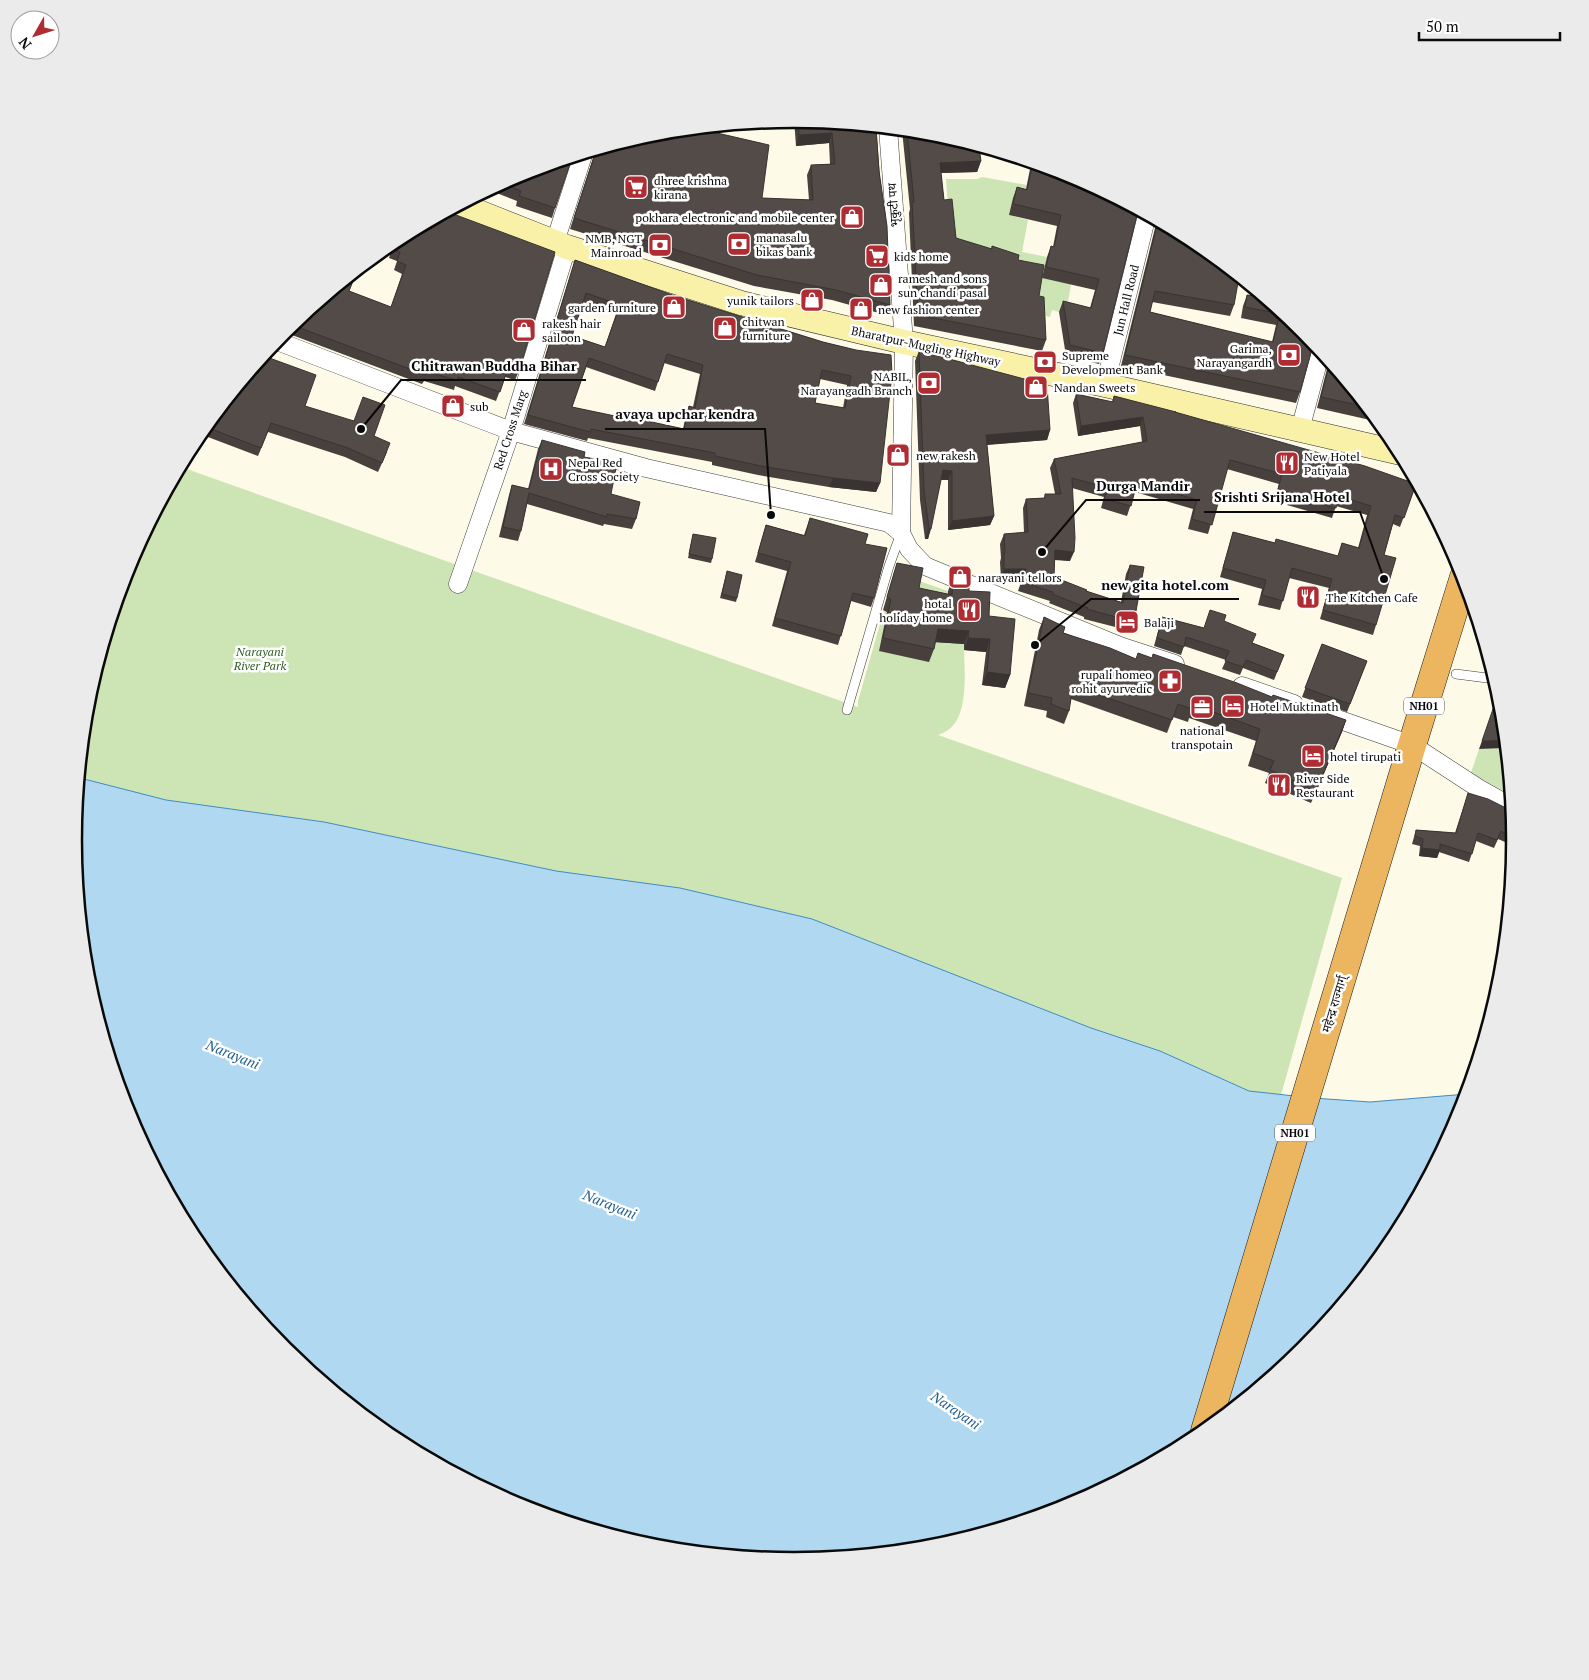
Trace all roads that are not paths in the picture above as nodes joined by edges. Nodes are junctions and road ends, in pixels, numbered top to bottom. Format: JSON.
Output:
{"nodes":[{"id":1,"x":888,"y":134,"type":"edge"},
{"id":2,"x":582,"y":161,"type":"edge"},
{"id":3,"x":468,"y":208,"type":"edge"},
{"id":4,"x":1146,"y":221,"type":"edge"},
{"id":5,"x":561,"y":244,"type":"junction"},
{"id":6,"x":904,"y":342,"type":"junction"},
{"id":7,"x":284,"y":344,"type":"edge"},
{"id":8,"x":1319,"y":359,"type":"edge"},
{"id":9,"x":1105,"y":384,"type":"junction"},
{"id":10,"x":1300,"y":430,"type":"junction"},
{"id":11,"x":511,"y":431,"type":"junction"},
{"id":12,"x":1391,"y":451,"type":"edge"},
{"id":13,"x":901,"y":533,"type":"junction"},
{"id":14,"x":458,"y":584,"type":"dead end"},
{"id":15,"x":1461,"y":591,"type":"edge"},
{"id":16,"x":1192,"y":669,"type":"edge"},
{"id":17,"x":1456,"y":674,"type":"dead end"},
{"id":18,"x":1487,"y":678,"type":"edge"},
{"id":19,"x":1227,"y":681,"type":"edge"},
{"id":20,"x":847,"y":710,"type":"dead end"},
{"id":21,"x":1412,"y":745,"type":"junction"},
{"id":22,"x":1505,"y":802,"type":"edge"},
{"id":23,"x":1209,"y":1419,"type":"edge"}],
"edges":[{"from":1,"to":6,"type":"street","name":"भृकुटी पथ"},
{"from":2,"to":5,"type":"street","name":"Red Cross Marg"},
{"from":3,"to":5,"type":"main road","name":"Bharatpur-Mugling Highway"},
{"from":4,"to":9,"type":"street","name":"Jun Hall Road"},
{"from":5,"to":6,"type":"main road","name":"Bharatpur-Mugling Highway"},
{"from":5,"to":11,"type":"street","name":"Red Cross Marg"},
{"from":6,"to":9,"type":"main road","name":"Bharatpur-Mugling Highway"},
{"from":6,"to":13,"type":"street","name":"भृकुटी पथ"},
{"from":7,"to":11,"type":"street"},
{"from":8,"to":10,"type":"street"},
{"from":9,"to":10,"type":"main road","name":"Bharatpur-Mugling Highway"},
{"from":10,"to":12,"type":"main road","name":"Bharatpur-Mugling Highway"},
{"from":11,"to":13,"type":"street"},
{"from":11,"to":14,"type":"street","name":"Red Cross Marg"},
{"from":13,"to":16,"type":"street"},
{"from":13,"to":20,"type":"lane"},
{"from":15,"to":21,"type":"highway","name":"महेन्द्र राज्मार्ग्","number":"NH01"},
{"from":17,"to":18,"type":"lane"},
{"from":19,"to":21,"type":"street"},
{"from":21,"to":22,"type":"street"},
{"from":21,"to":23,"type":"highway","name":"महेन्द्र राज्मार्ग्","number":"NH01"}]}
